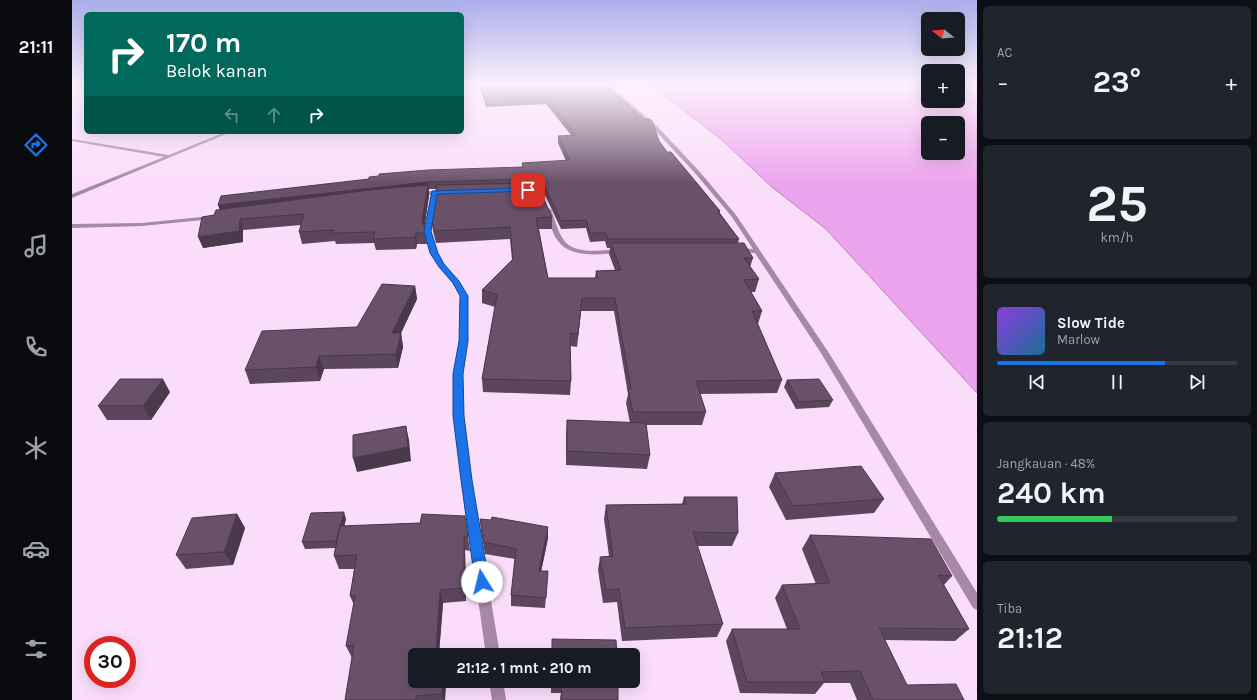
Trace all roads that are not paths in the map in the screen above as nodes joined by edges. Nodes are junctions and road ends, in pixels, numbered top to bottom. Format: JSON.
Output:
{"nodes":[{"id":1,"x":644,"y":118,"type":"edge"},
{"id":2,"x":224,"y":134,"type":"edge"},
{"id":3,"x":72,"y":140,"type":"edge"},
{"id":4,"x":168,"y":156,"type":"junction"},
{"id":5,"x":450,"y":192,"type":"edge"},
{"id":6,"x":434,"y":193,"type":"junction"},
{"id":7,"x":411,"y":194,"type":"edge"},
{"id":8,"x":72,"y":196,"type":"edge"},
{"id":9,"x":544,"y":201,"type":"edge"},
{"id":10,"x":219,"y":217,"type":"edge"},
{"id":11,"x":72,"y":226,"type":"edge"},
{"id":12,"x":733,"y":250,"type":"edge"},
{"id":13,"x":623,"y":251,"type":"edge"},
{"id":14,"x":757,"y":251,"type":"junction"},
{"id":15,"x":977,"y":604,"type":"edge"},
{"id":16,"x":492,"y":648,"type":"edge"},
{"id":17,"x":497,"y":688,"type":"edge"},
{"id":18,"x":499,"y":700,"type":"edge"}],
"edges":[{"from":1,"to":14,"type":"street"},
{"from":2,"to":4,"type":"street"},
{"from":3,"to":4,"type":"street"},
{"from":4,"to":8,"type":"street"},
{"from":5,"to":6,"type":"street"},
{"from":6,"to":7,"type":"street"},
{"from":6,"to":16,"type":"street"},
{"from":9,"to":13,"type":"street"},
{"from":10,"to":11,"type":"street"},
{"from":12,"to":14,"type":"street"},
{"from":14,"to":15,"type":"street"},
{"from":17,"to":18,"type":"street"}]}
